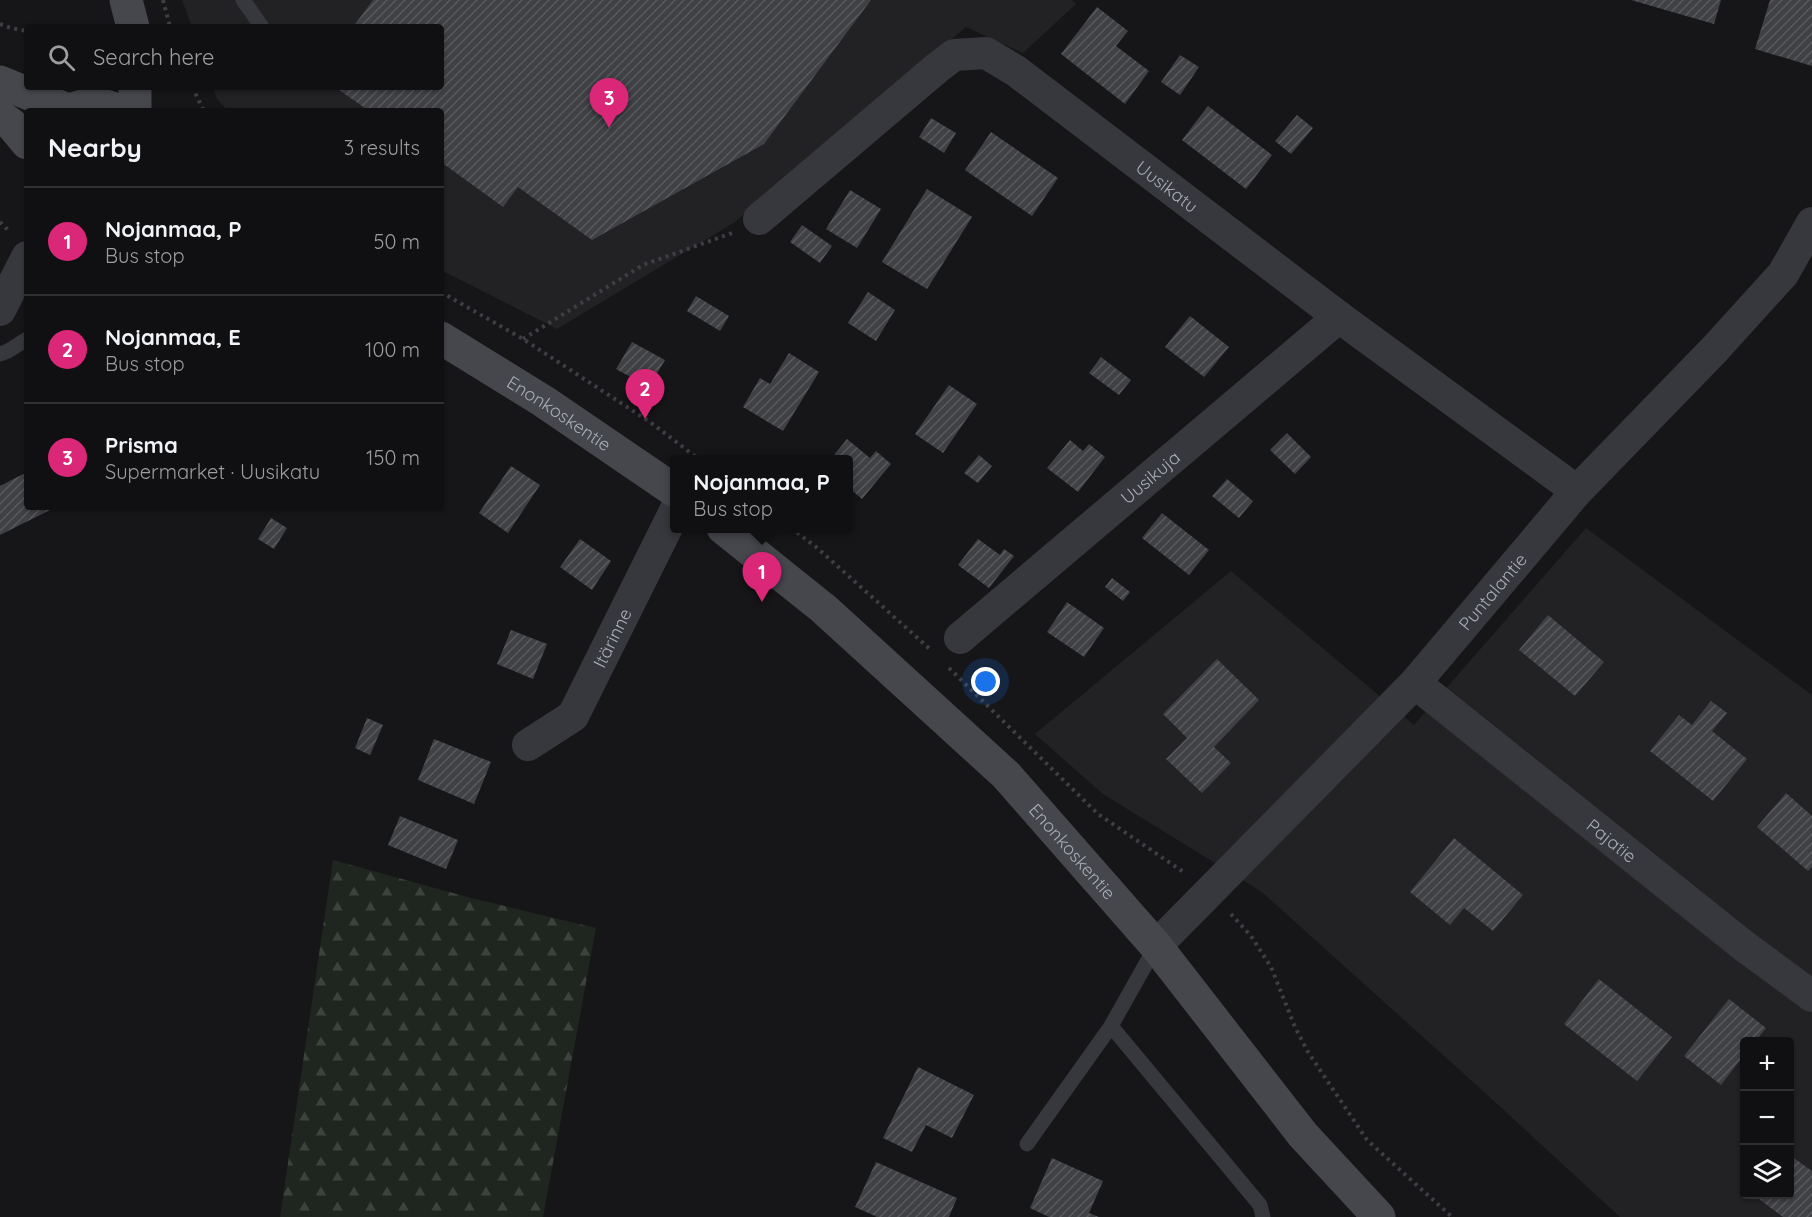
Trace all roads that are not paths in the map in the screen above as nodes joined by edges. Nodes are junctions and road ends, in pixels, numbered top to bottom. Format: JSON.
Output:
{"nodes":[{"id":1,"x":116,"y":0,"type":"edge"},
{"id":2,"x":126,"y":0,"type":"edge"},
{"id":3,"x":243,"y":0,"type":"edge"},
{"id":4,"x":110,"y":24,"type":"edge"},
{"id":5,"x":132,"y":24,"type":"edge"},
{"id":6,"x":260,"y":24,"type":"edge"},
{"id":7,"x":24,"y":79,"type":"edge"},
{"id":8,"x":0,"y":80,"type":"edge"},
{"id":9,"x":125,"y":101,"type":"edge"},
{"id":10,"x":63,"y":108,"type":"edge"},
{"id":11,"x":75,"y":108,"type":"edge"},
{"id":12,"x":0,"y":116,"type":"edge"},
{"id":13,"x":24,"y":139,"type":"edge"},
{"id":14,"x":759,"y":219,"type":"road end"},
{"id":15,"x":1812,"y":223,"type":"edge"},
{"id":16,"x":19,"y":245,"type":"edge"},
{"id":17,"x":0,"y":310,"type":"edge"},
{"id":18,"x":1339,"y":317,"type":"junction"},
{"id":19,"x":444,"y":340,"type":"edge"},
{"id":20,"x":24,"y":341,"type":"edge"},
{"id":21,"x":0,"y":354,"type":"edge"},
{"id":22,"x":670,"y":488,"type":"edge"},
{"id":23,"x":1577,"y":491,"type":"junction"},
{"id":24,"x":670,"y":521,"type":"edge"},
{"id":25,"x":729,"y":533,"type":"edge"},
{"id":26,"x":945,"y":650,"type":"road end"},
{"id":27,"x":1415,"y":683,"type":"junction"},
{"id":28,"x":528,"y":745,"type":"dead end"},
{"id":29,"x":1156,"y":946,"type":"junction"},
{"id":30,"x":1812,"y":996,"type":"edge"},
{"id":31,"x":1112,"y":1026,"type":"junction"},
{"id":32,"x":1027,"y":1144,"type":"dead end"},
{"id":33,"x":1263,"y":1217,"type":"edge"},
{"id":34,"x":1379,"y":1217,"type":"edge"}],
"edges":[{"from":1,"to":4,"type":"main road"},
{"from":2,"to":5,"type":"main road"},
{"from":3,"to":6,"type":"lane"},
{"from":7,"to":8,"type":"main road"},
{"from":8,"to":10,"type":"main road"},
{"from":9,"to":11,"type":"main road"},
{"from":12,"to":13,"type":"main road"},
{"from":14,"to":18,"type":"street","name":"Uusikatu"},
{"from":15,"to":23,"type":"street","name":"Puntalantie"},
{"from":16,"to":17,"type":"street"},
{"from":18,"to":23,"type":"street","name":"Uusikatu"},
{"from":18,"to":26,"type":"street","name":"Uusikuja"},
{"from":19,"to":22,"type":"main road","name":"Enonkoskentie"},
{"from":20,"to":21,"type":"lane"},
{"from":23,"to":27,"type":"street","name":"Puntalantie"},
{"from":24,"to":28,"type":"street","name":"Itärinne"},
{"from":25,"to":29,"type":"main road","name":"Enonkoskentie"},
{"from":27,"to":29,"type":"street","name":"Puntalantie"},
{"from":27,"to":30,"type":"street","name":"Pajatie"},
{"from":29,"to":31,"type":"lane"},
{"from":29,"to":34,"type":"main road","name":"Enonkoskentie"},
{"from":31,"to":32,"type":"lane"},
{"from":31,"to":33,"type":"lane"}]}
